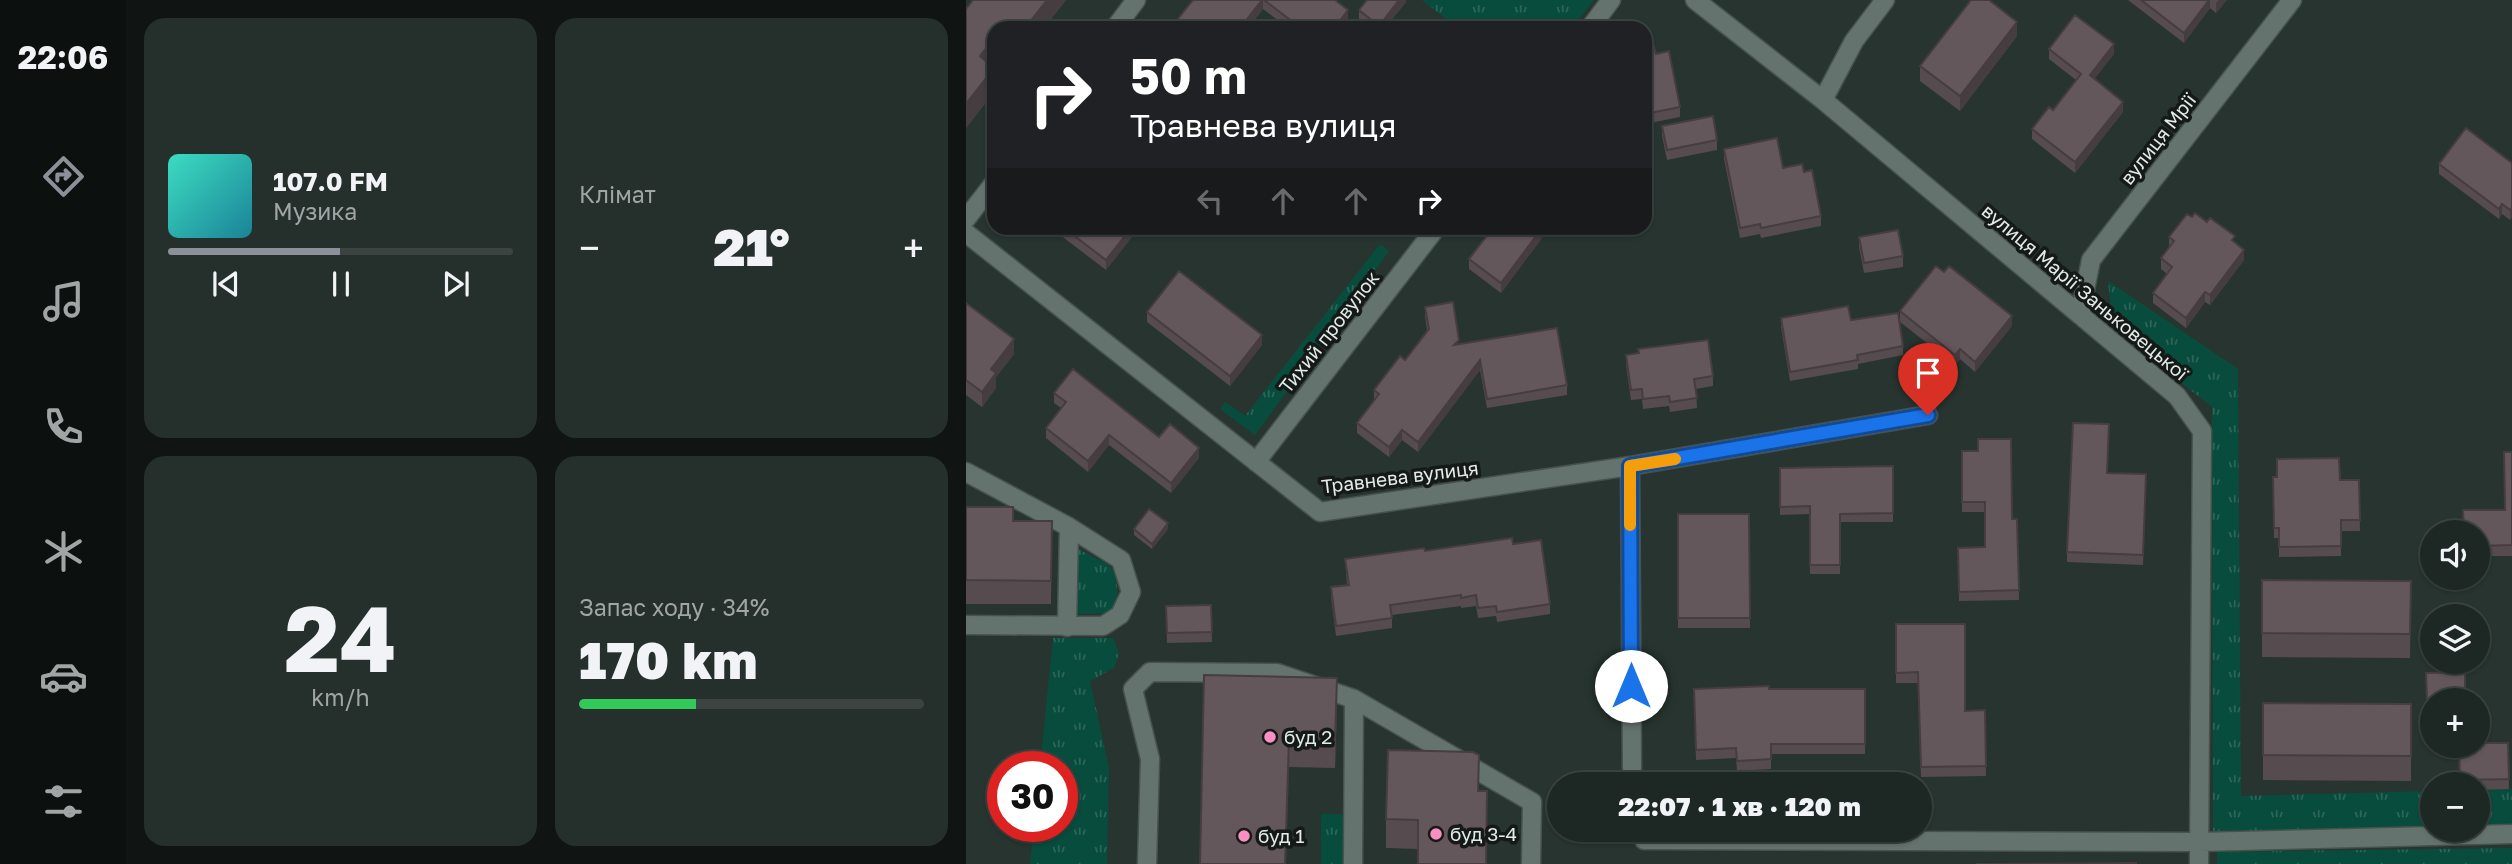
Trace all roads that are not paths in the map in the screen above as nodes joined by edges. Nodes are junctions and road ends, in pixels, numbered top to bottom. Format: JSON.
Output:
{"nodes":[{"id":1,"x":1136,"y":0,"type":"edge"},
{"id":2,"x":1611,"y":0,"type":"edge"},
{"id":3,"x":1695,"y":0,"type":"edge"},
{"id":4,"x":1885,"y":0,"type":"edge"},
{"id":5,"x":2292,"y":0,"type":"edge"},
{"id":6,"x":1120,"y":21,"type":"edge"},
{"id":7,"x":1595,"y":21,"type":"edge"},
{"id":8,"x":1823,"y":100,"type":"junction"},
{"id":9,"x":987,"y":192,"type":"edge"},
{"id":10,"x":966,"y":219,"type":"edge"},
{"id":11,"x":966,"y":233,"type":"edge"},
{"id":12,"x":1431,"y":235,"type":"edge"},
{"id":13,"x":2080,"y":316,"type":"junction"},
{"id":14,"x":1928,"y":415,"type":"dead end"},
{"id":15,"x":1256,"y":462,"type":"junction"},
{"id":16,"x":1630,"y":466,"type":"junction"},
{"id":17,"x":966,"y":472,"type":"edge"},
{"id":18,"x":966,"y":489,"type":"edge"},
{"id":19,"x":996,"y":489,"type":"junction"},
{"id":20,"x":1069,"y":527,"type":"junction"},
{"id":21,"x":966,"y":625,"type":"edge"},
{"id":22,"x":1068,"y":627,"type":"junction"},
{"id":23,"x":1354,"y":699,"type":"junction"},
{"id":24,"x":1632,"y":768,"type":"dead end"},
{"id":25,"x":2512,"y":834,"type":"edge"},
{"id":26,"x":1932,"y":841,"type":"edge"},
{"id":27,"x":2199,"y":842,"type":"junction"},
{"id":28,"x":1147,"y":864,"type":"edge"},
{"id":29,"x":1353,"y":864,"type":"edge"},
{"id":30,"x":1531,"y":864,"type":"edge"},
{"id":31,"x":2199,"y":864,"type":"edge"}],
"edges":[{"from":1,"to":6,"type":"street"},
{"from":2,"to":7,"type":"street"},
{"from":3,"to":8,"type":"street","name":"вулиця Марії Заньковецької"},
{"from":4,"to":8,"type":"street"},
{"from":5,"to":13,"type":"street","name":"вулиця Мрії"},
{"from":8,"to":13,"type":"street","name":"вулиця Марії Заньковецької"},
{"from":9,"to":10,"type":"street"},
{"from":11,"to":15,"type":"street","name":"Травнева вулиця"},
{"from":12,"to":15,"type":"street","name":"Тихий провулок"},
{"from":13,"to":27,"type":"street","name":"вулиця Марії Заньковецької"},
{"from":14,"to":16,"type":"street","name":"Травнева вулиця"},
{"from":15,"to":16,"type":"street","name":"Травнева вулиця"},
{"from":16,"to":24,"type":"street"},
{"from":17,"to":19,"type":"street"},
{"from":18,"to":19,"type":"street"},
{"from":19,"to":20,"type":"street"},
{"from":20,"to":22,"type":"street"},
{"from":20,"to":22,"type":"street"},
{"from":21,"to":22,"type":"street"},
{"from":23,"to":28,"type":"street"},
{"from":23,"to":29,"type":"street"},
{"from":23,"to":30,"type":"street"},
{"from":25,"to":27,"type":"street"},
{"from":26,"to":27,"type":"street"},
{"from":27,"to":31,"type":"street","name":"вулиця Марії Заньковецької"}]}
